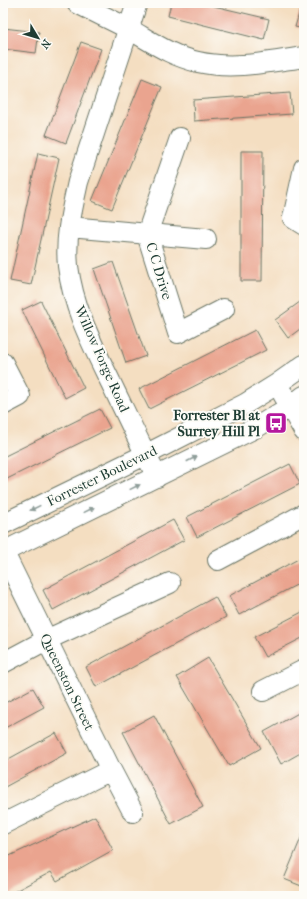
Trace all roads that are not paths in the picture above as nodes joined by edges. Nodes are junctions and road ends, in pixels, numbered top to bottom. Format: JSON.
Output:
{"nodes":[{"id":1,"x":77,"y":3,"type":"edge"},
{"id":2,"x":137,"y":3,"type":"edge"},
{"id":3,"x":129,"y":29,"type":"junction"},
{"id":4,"x":304,"y":57,"type":"edge"},
{"id":5,"x":180,"y":138,"type":"dead end"},
{"id":6,"x":304,"y":168,"type":"edge"},
{"id":7,"x":304,"y":225,"type":"edge"},
{"id":8,"x":69,"y":227,"type":"junction"},
{"id":9,"x":147,"y":234,"type":"junction"},
{"id":10,"x":206,"y":239,"type":"dead end"},
{"id":11,"x":224,"y":309,"type":"dead end"},
{"id":12,"x":3,"y":363,"type":"edge"},
{"id":13,"x":304,"y":365,"type":"edge"},
{"id":14,"x":277,"y":384,"type":"junction"},
{"id":15,"x":297,"y":401,"type":"edge"},
{"id":16,"x":3,"y":405,"type":"edge"},
{"id":17,"x":304,"y":431,"type":"edge"},
{"id":18,"x":146,"y":454,"type":"junction"},
{"id":19,"x":157,"y":477,"type":"junction"},
{"id":20,"x":304,"y":514,"type":"edge"},
{"id":21,"x":3,"y":524,"type":"edge"},
{"id":22,"x":3,"y":552,"type":"edge"},
{"id":23,"x":218,"y":560,"type":"dead end"},
{"id":24,"x":170,"y":583,"type":"dead end"},
{"id":25,"x":46,"y":640,"type":"junction"},
{"id":26,"x":3,"y":663,"type":"edge"},
{"id":27,"x":304,"y":670,"type":"edge"},
{"id":28,"x":263,"y":691,"type":"dead end"},
{"id":29,"x":111,"y":770,"type":"junction"},
{"id":30,"x":133,"y":812,"type":"dead end"},
{"id":31,"x":3,"y":824,"type":"edge"}],
"edges":[{"from":1,"to":3,"type":"street"},
{"from":2,"to":3,"type":"street","name":"Willow Forge Road"},
{"from":3,"to":4,"type":"street"},
{"from":3,"to":8,"type":"street","name":"Willow Forge Road"},
{"from":5,"to":9,"type":"street","name":"C C Drive"},
{"from":6,"to":7,"type":"street"},
{"from":8,"to":9,"type":"street"},
{"from":8,"to":18,"type":"street","name":"Willow Forge Road"},
{"from":9,"to":10,"type":"street"},
{"from":9,"to":11,"type":"street","name":"C C Drive"},
{"from":12,"to":16,"type":"street"},
{"from":13,"to":14,"type":"street","name":"Forrester Boulevard"},
{"from":14,"to":15,"type":"street"},
{"from":14,"to":18,"type":"street","name":"Forrester Boulevard"},
{"from":15,"to":17,"type":"street"},
{"from":19,"to":15,"type":"street","name":"Forrester Boulevard","one_way":true},
{"from":18,"to":19,"type":"street","name":"Willow Forge Road"},
{"from":18,"to":21,"type":"street","name":"Forrester Boulevard","one_way":true},
{"from":22,"to":19,"type":"street","name":"Forrester Boulevard","one_way":true},
{"from":20,"to":23,"type":"street"},
{"from":22,"to":25,"type":"street","name":"Queenston Street"},
{"from":24,"to":25,"type":"street"},
{"from":25,"to":26,"type":"street"},
{"from":25,"to":29,"type":"street","name":"Queenston Street"},
{"from":27,"to":28,"type":"street"},
{"from":29,"to":30,"type":"street","name":"Queenston Street"},
{"from":29,"to":31,"type":"street"}]}
